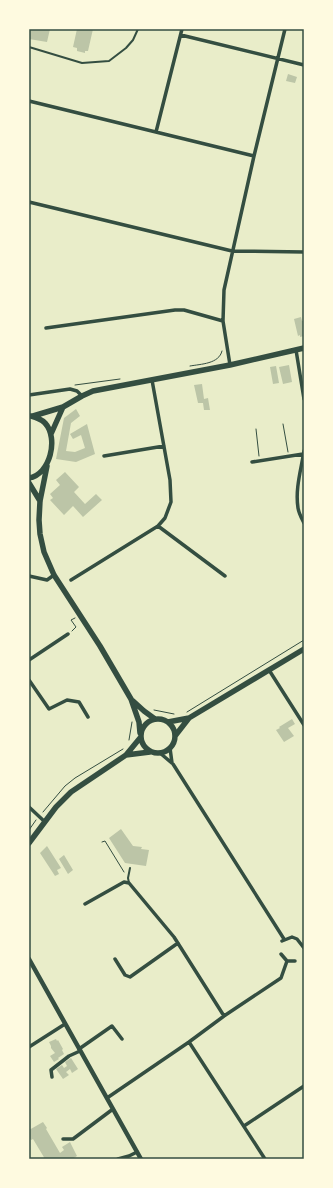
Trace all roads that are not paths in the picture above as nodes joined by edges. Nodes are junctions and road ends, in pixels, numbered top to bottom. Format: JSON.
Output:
{"nodes":[{"id":1,"x":138,"y":29,"type":"edge"},
{"id":2,"x":182,"y":29,"type":"edge"},
{"id":3,"x":285,"y":29,"type":"edge"},
{"id":4,"x":181,"y":35,"type":"junction"},
{"id":5,"x":29,"y":46,"type":"edge"},
{"id":6,"x":278,"y":58,"type":"junction"},
{"id":7,"x":304,"y":65,"type":"edge"},
{"id":8,"x":29,"y":101,"type":"edge"},
{"id":9,"x":156,"y":132,"type":"junction"},
{"id":10,"x":254,"y":156,"type":"junction"},
{"id":11,"x":29,"y":202,"type":"edge"},
{"id":12,"x":232,"y":251,"type":"junction"},
{"id":13,"x":304,"y":252,"type":"edge"},
{"id":14,"x":223,"y":321,"type":"junction"},
{"id":15,"x":46,"y":328,"type":"dead end"},
{"id":16,"x":304,"y":348,"type":"edge"},
{"id":17,"x":296,"y":350,"type":"junction"},
{"id":18,"x":230,"y":365,"type":"junction"},
{"id":19,"x":152,"y":380,"type":"junction"},
{"id":20,"x":29,"y":394,"type":"edge"},
{"id":21,"x":82,"y":396,"type":"junction"},
{"id":22,"x":304,"y":399,"type":"edge"},
{"id":23,"x":63,"y":407,"type":"junction"},
{"id":24,"x":31,"y":416,"type":"edge"},
{"id":25,"x":51,"y":434,"type":"junction"},
{"id":26,"x":164,"y":446,"type":"junction"},
{"id":27,"x":304,"y":453,"type":"edge"},
{"id":28,"x":104,"y":456,"type":"dead end"},
{"id":29,"x":252,"y":462,"type":"dead end"},
{"id":30,"x":46,"y":466,"type":"junction"},
{"id":31,"x":29,"y":478,"type":"edge"},
{"id":32,"x":29,"y":483,"type":"edge"},
{"id":33,"x":40,"y":501,"type":"junction"},
{"id":34,"x":304,"y":524,"type":"edge"},
{"id":35,"x":158,"y":526,"type":"junction"},
{"id":36,"x":54,"y":575,"type":"junction"},
{"id":37,"x":29,"y":576,"type":"edge"},
{"id":38,"x":224,"y":576,"type":"dead end"},
{"id":39,"x":71,"y":580,"type":"dead end"},
{"id":40,"x":68,"y":634,"type":"dead end"},
{"id":41,"x":304,"y":649,"type":"edge"},
{"id":42,"x":29,"y":660,"type":"edge"},
{"id":43,"x":269,"y":670,"type":"junction"},
{"id":44,"x":29,"y":680,"type":"edge"},
{"id":45,"x":131,"y":699,"type":"junction"},
{"id":46,"x":88,"y":717,"type":"dead end"},
{"id":47,"x":189,"y":718,"type":"junction"},
{"id":48,"x":155,"y":719,"type":"junction"},
{"id":49,"x":168,"y":722,"type":"junction"},
{"id":50,"x":304,"y":724,"type":"edge"},
{"id":51,"x":140,"y":736,"type":"junction"},
{"id":52,"x":175,"y":736,"type":"junction"},
{"id":53,"x":170,"y":748,"type":"junction"},
{"id":54,"x":150,"y":752,"type":"junction"},
{"id":55,"x":160,"y":753,"type":"junction"},
{"id":56,"x":126,"y":755,"type":"junction"},
{"id":57,"x":172,"y":763,"type":"junction"},
{"id":58,"x":29,"y":807,"type":"edge"},
{"id":59,"x":45,"y":822,"type":"junction"},
{"id":60,"x":29,"y":843,"type":"edge"},
{"id":61,"x":130,"y":868,"type":"dead end"},
{"id":62,"x":129,"y":883,"type":"junction"},
{"id":63,"x":85,"y":904,"type":"dead end"},
{"id":64,"x":178,"y":943,"type":"junction"},
{"id":65,"x":304,"y":948,"type":"edge"},
{"id":66,"x":280,"y":954,"type":"dead end"},
{"id":67,"x":29,"y":959,"type":"edge"},
{"id":68,"x":115,"y":959,"type":"dead end"},
{"id":69,"x":287,"y":961,"type":"junction"},
{"id":70,"x":295,"y":961,"type":"dead end"},
{"id":71,"x":224,"y":1016,"type":"junction"},
{"id":72,"x":65,"y":1024,"type":"junction"},
{"id":73,"x":122,"y":1039,"type":"dead end"},
{"id":74,"x":189,"y":1042,"type":"junction"},
{"id":75,"x":29,"y":1047,"type":"edge"},
{"id":76,"x":79,"y":1050,"type":"junction"},
{"id":77,"x":52,"y":1077,"type":"dead end"},
{"id":78,"x":304,"y":1086,"type":"edge"},
{"id":79,"x":107,"y":1098,"type":"junction"},
{"id":80,"x":113,"y":1109,"type":"junction"},
{"id":81,"x":244,"y":1126,"type":"junction"},
{"id":82,"x":63,"y":1139,"type":"dead end"},
{"id":83,"x":137,"y":1152,"type":"junction"},
{"id":84,"x":118,"y":1159,"type":"edge"},
{"id":85,"x":141,"y":1159,"type":"edge"},
{"id":86,"x":265,"y":1159,"type":"edge"}],
"edges":[{"from":1,"to":5,"type":"lane"},
{"from":2,"to":4,"type":"street"},
{"from":3,"to":6,"type":"street"},
{"from":4,"to":6,"type":"street"},
{"from":4,"to":9,"type":"street"},
{"from":6,"to":7,"type":"street"},
{"from":6,"to":10,"type":"street"},
{"from":8,"to":9,"type":"street"},
{"from":9,"to":10,"type":"street"},
{"from":10,"to":12,"type":"street"},
{"from":11,"to":12,"type":"street"},
{"from":12,"to":13,"type":"street"},
{"from":12,"to":14,"type":"street"},
{"from":14,"to":15,"type":"street"},
{"from":14,"to":18,"type":"street"},
{"from":16,"to":17,"type":"main road"},
{"from":17,"to":18,"type":"main road"},
{"from":17,"to":22,"type":"street"},
{"from":18,"to":19,"type":"main road"},
{"from":19,"to":21,"type":"main road"},
{"from":19,"to":26,"type":"street"},
{"from":20,"to":21,"type":"street"},
{"from":21,"to":23,"type":"main road"},
{"from":23,"to":24,"type":"main road"},
{"from":23,"to":25,"type":"main road"},
{"from":24,"to":25,"type":"main road"},
{"from":25,"to":30,"type":"main road"},
{"from":26,"to":28,"type":"street"},
{"from":26,"to":35,"type":"street"},
{"from":27,"to":29,"type":"street"},
{"from":27,"to":34,"type":"street"},
{"from":30,"to":31,"type":"main road"},
{"from":30,"to":33,"type":"main road"},
{"from":32,"to":33,"type":"main road"},
{"from":33,"to":36,"type":"main road"},
{"from":35,"to":38,"type":"street"},
{"from":35,"to":39,"type":"street"},
{"from":36,"to":37,"type":"street"},
{"from":36,"to":45,"type":"main road"},
{"from":40,"to":42,"type":"street"},
{"from":41,"to":43,"type":"main road"},
{"from":43,"to":47,"type":"main road"},
{"from":43,"to":50,"type":"street"},
{"from":44,"to":46,"type":"street"},
{"from":45,"to":48,"type":"main road"},
{"from":45,"to":51,"type":"main road"},
{"from":47,"to":49,"type":"main road"},
{"from":47,"to":52,"type":"main road"},
{"from":48,"to":49,"type":"main road"},
{"from":48,"to":51,"type":"main road"},
{"from":49,"to":52,"type":"main road"},
{"from":51,"to":54,"type":"main road"},
{"from":51,"to":56,"type":"main road"},
{"from":52,"to":53,"type":"main road"},
{"from":53,"to":55,"type":"main road"},
{"from":53,"to":57,"type":"street"},
{"from":54,"to":55,"type":"main road"},
{"from":54,"to":56,"type":"main road"},
{"from":55,"to":57,"type":"street"},
{"from":56,"to":59,"type":"main road"},
{"from":57,"to":65,"type":"street"},
{"from":58,"to":59,"type":"street"},
{"from":59,"to":60,"type":"main road"},
{"from":61,"to":62,"type":"lane"},
{"from":62,"to":63,"type":"street"},
{"from":62,"to":64,"type":"street"},
{"from":64,"to":68,"type":"street"},
{"from":64,"to":71,"type":"street"},
{"from":66,"to":69,"type":"street"},
{"from":67,"to":72,"type":"street"},
{"from":69,"to":70,"type":"street"},
{"from":69,"to":71,"type":"street"},
{"from":71,"to":74,"type":"street"},
{"from":72,"to":75,"type":"street"},
{"from":72,"to":76,"type":"street"},
{"from":73,"to":76,"type":"street"},
{"from":74,"to":79,"type":"street"},
{"from":74,"to":81,"type":"street"},
{"from":76,"to":77,"type":"street"},
{"from":76,"to":79,"type":"street"},
{"from":78,"to":81,"type":"street"},
{"from":79,"to":80,"type":"street"},
{"from":80,"to":82,"type":"street"},
{"from":80,"to":83,"type":"street"},
{"from":81,"to":86,"type":"street"},
{"from":83,"to":84,"type":"street"},
{"from":83,"to":85,"type":"street"}]}
